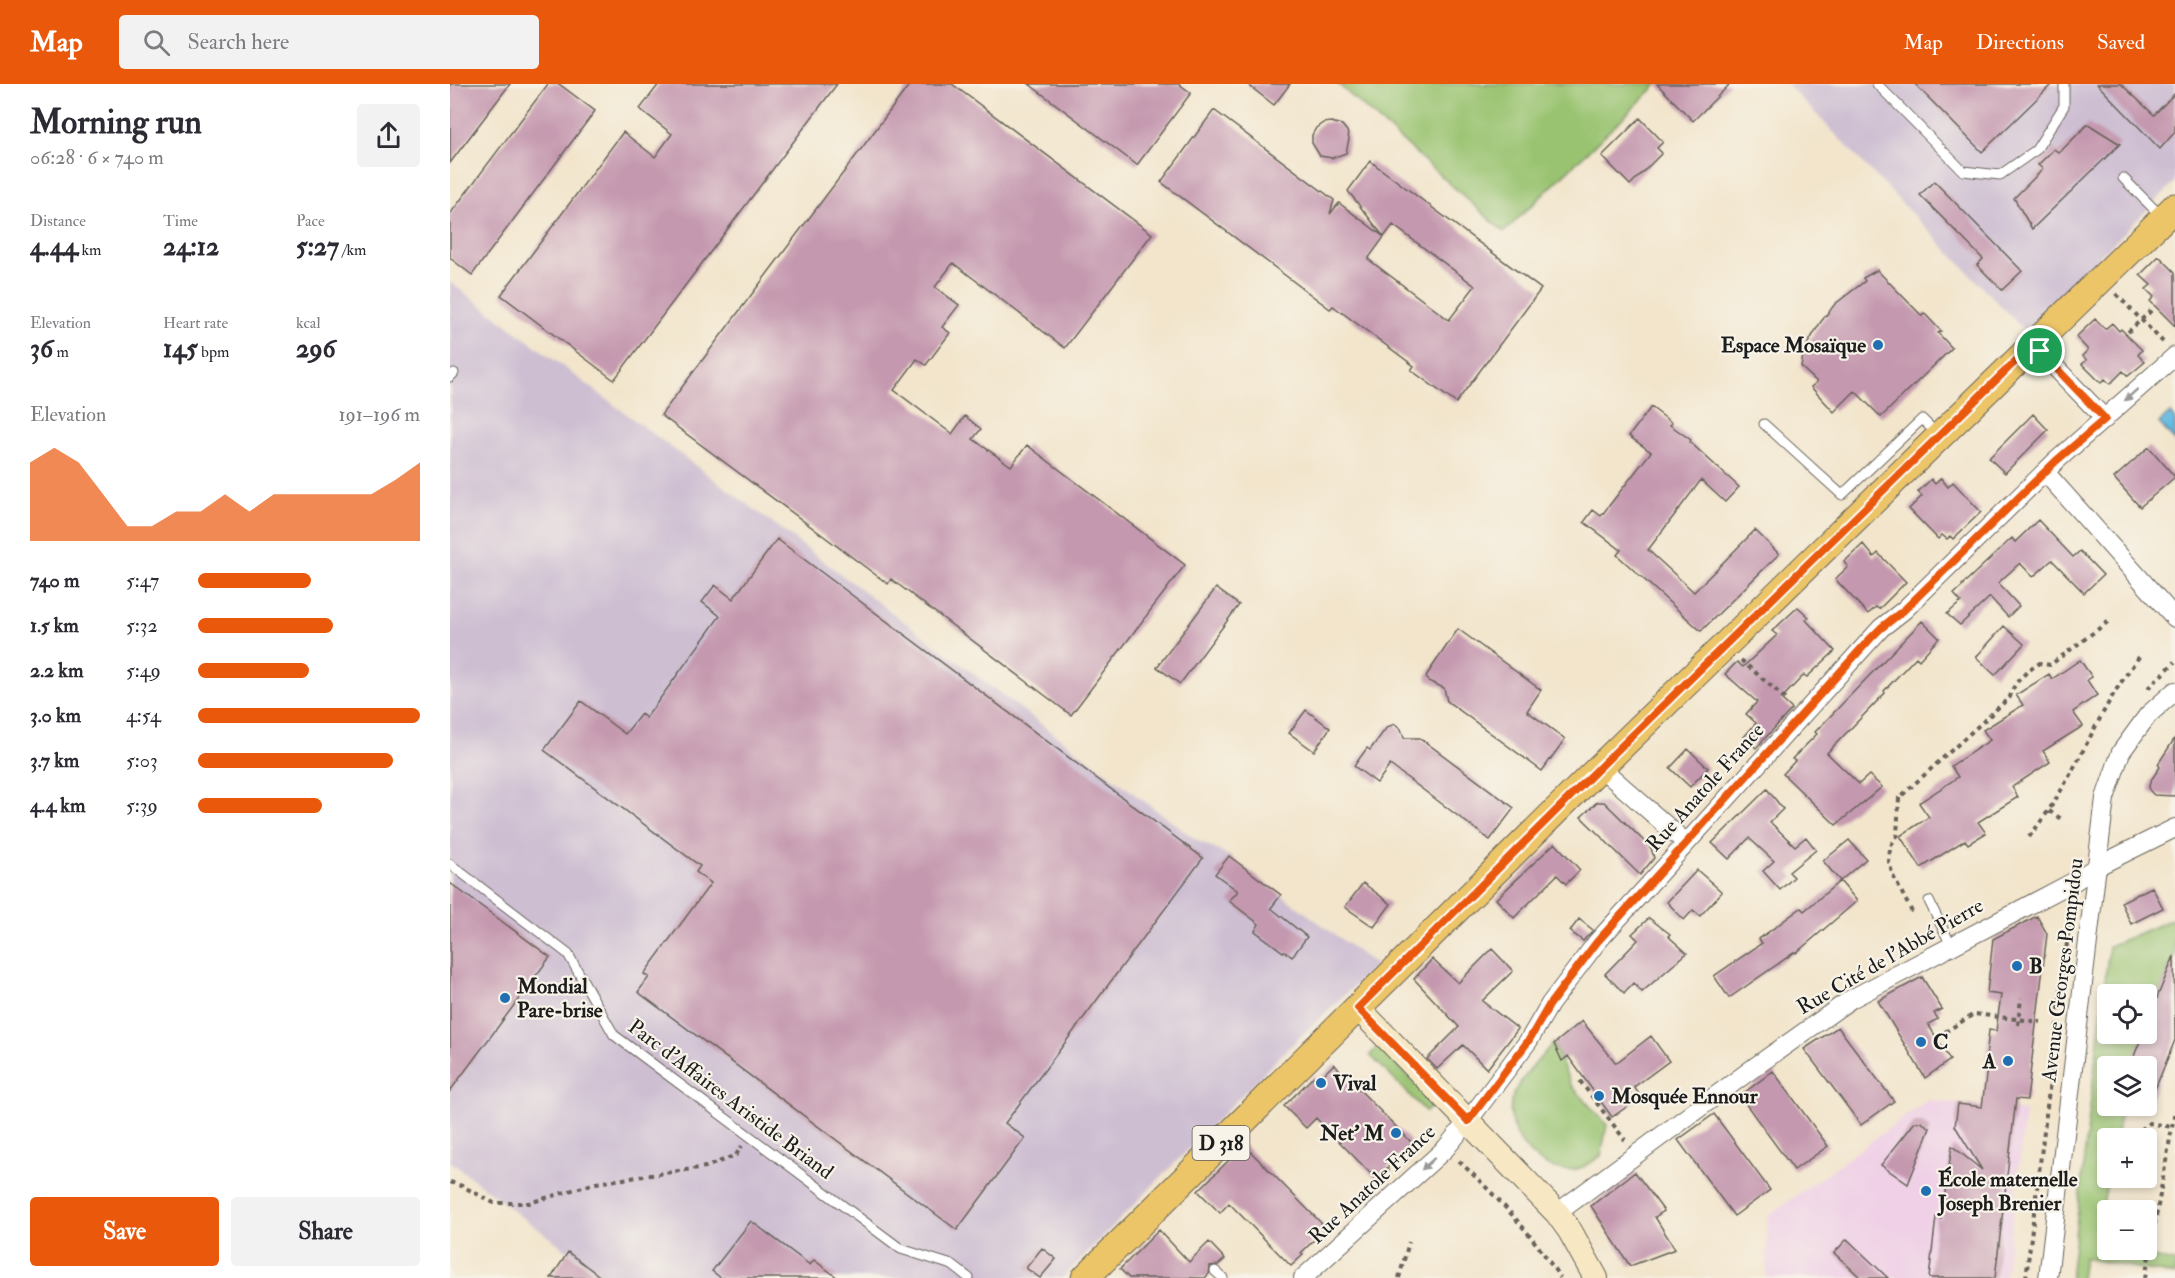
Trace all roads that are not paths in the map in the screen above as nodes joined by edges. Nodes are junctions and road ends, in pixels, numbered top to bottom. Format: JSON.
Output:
{"nodes":[{"id":1,"x":1877,"y":84,"type":"edge"},
{"id":2,"x":2064,"y":84,"type":"edge"},
{"id":3,"x":2123,"y":178,"type":"dead end"},
{"id":4,"x":2169,"y":212,"type":"edge"},
{"id":5,"x":2033,"y":344,"type":"junction"},
{"id":6,"x":2170,"y":350,"type":"edge"},
{"id":7,"x":2105,"y":419,"type":"junction"},
{"id":8,"x":1764,"y":424,"type":"dead end"},
{"id":9,"x":1938,"y":436,"type":"junction"},
{"id":10,"x":2045,"y":471,"type":"junction"},
{"id":11,"x":2175,"y":618,"type":"edge"},
{"id":12,"x":2175,"y":691,"type":"edge"},
{"id":13,"x":1600,"y":767,"type":"junction"},
{"id":14,"x":2175,"y":828,"type":"edge"},
{"id":15,"x":1686,"y":843,"type":"junction"},
{"id":16,"x":450,"y":864,"type":"edge"},
{"id":17,"x":2096,"y":867,"type":"junction"},
{"id":18,"x":1929,"y":901,"type":"dead end"},
{"id":19,"x":1951,"y":945,"type":"junction"},
{"id":20,"x":1358,"y":1008,"type":"junction"},
{"id":21,"x":1468,"y":1121,"type":"junction"},
{"id":22,"x":1557,"y":1213,"type":"junction"},
{"id":23,"x":1215,"y":1271,"type":"dead end"},
{"id":24,"x":969,"y":1278,"type":"edge"},
{"id":25,"x":1085,"y":1278,"type":"edge"},
{"id":26,"x":1223,"y":1278,"type":"edge"},
{"id":27,"x":1303,"y":1278,"type":"edge"},
{"id":28,"x":1596,"y":1278,"type":"edge"},
{"id":29,"x":2048,"y":1278,"type":"edge"}],
"edges":[{"from":1,"to":2,"type":"lane"},
{"from":3,"to":4,"type":"lane"},
{"from":4,"to":5,"type":"main road","number":"D 318"},
{"from":5,"to":7,"type":"street"},
{"from":5,"to":9,"type":"main road","number":"D 318"},
{"from":6,"to":7,"type":"street","name":"Rue Anatole France","one_way":true},
{"from":7,"to":10,"type":"street","name":"Rue Anatole France"},
{"from":8,"to":9,"type":"lane"},
{"from":9,"to":13,"type":"main road","number":"D 318"},
{"from":10,"to":11,"type":"street"},
{"from":10,"to":15,"type":"street","name":"Rue Anatole France"},
{"from":12,"to":17,"type":"street","name":"Avenue Georges Pompidou"},
{"from":13,"to":15,"type":"street"},
{"from":13,"to":20,"type":"main road","number":"D 318"},
{"from":14,"to":17,"type":"street","name":"Rue Cité de l'Abbé Pierre"},
{"from":15,"to":21,"type":"street","name":"Rue Anatole France"},
{"from":16,"to":24,"type":"lane","name":"Parc d'Affaires Aristide Briand"},
{"from":17,"to":19,"type":"street","name":"Rue Cité de l'Abbé Pierre"},
{"from":17,"to":29,"type":"street","name":"Avenue Georges Pompidou"},
{"from":18,"to":19,"type":"lane"},
{"from":19,"to":22,"type":"street","name":"Rue Cité de l'Abbé Pierre"},
{"from":20,"to":21,"type":"main road"},
{"from":20,"to":25,"type":"main road","number":"D 318"},
{"from":21,"to":22,"type":"main road"},
{"from":21,"to":27,"type":"street","name":"Rue Anatole France","one_way":true},
{"from":22,"to":28,"type":"main road"},
{"from":23,"to":26,"type":"lane"}]}
